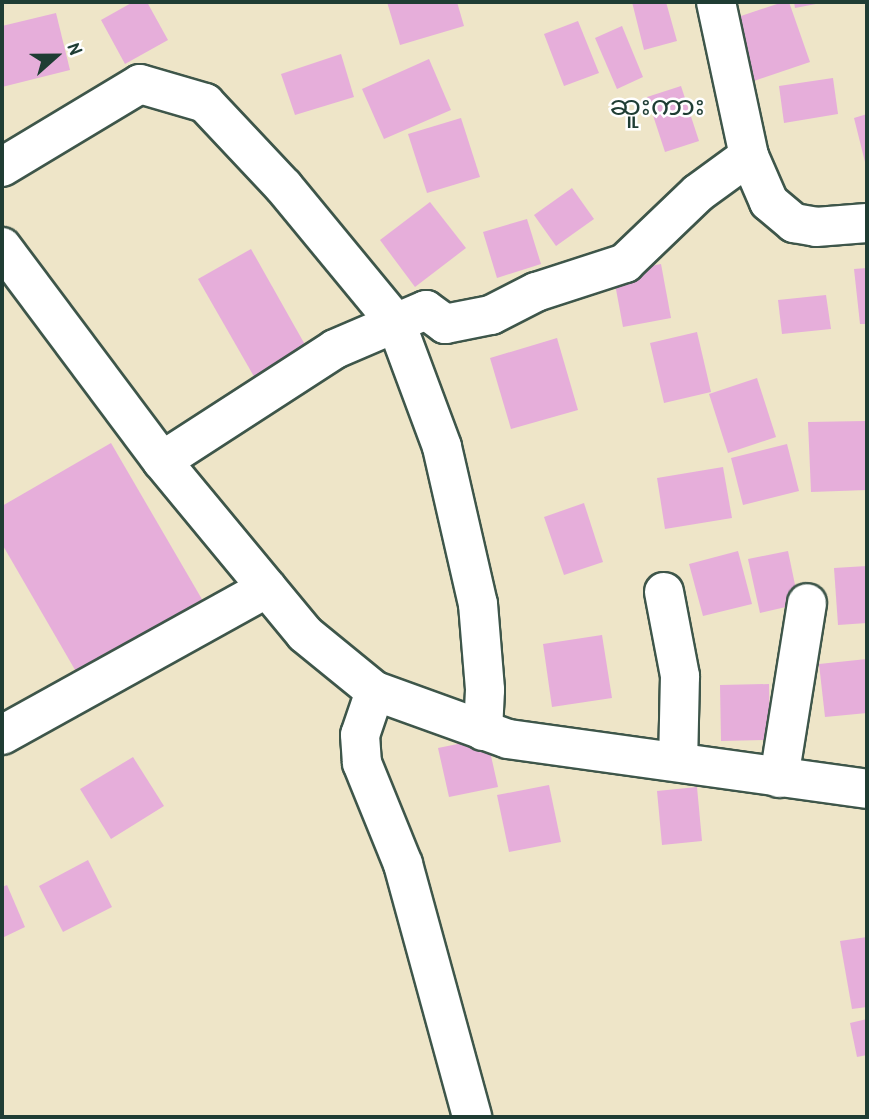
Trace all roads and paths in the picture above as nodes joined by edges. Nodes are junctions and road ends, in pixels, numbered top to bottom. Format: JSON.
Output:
{"nodes":[{"id":1,"x":716,"y":2,"type":"edge"},
{"id":2,"x":749,"y":156,"type":"junction"},
{"id":3,"x":2,"y":167,"type":"edge"},
{"id":4,"x":867,"y":223,"type":"edge"},
{"id":5,"x":2,"y":247,"type":"edge"},
{"id":6,"x":396,"y":323,"type":"junction"},
{"id":7,"x":162,"y":461,"type":"junction"},
{"id":8,"x":267,"y":588,"type":"junction"},
{"id":9,"x":664,"y":592,"type":"dead end"},
{"id":10,"x":807,"y":603,"type":"dead end"},
{"id":11,"x":375,"y":691,"type":"junction"},
{"id":12,"x":483,"y":731,"type":"junction"},
{"id":13,"x":2,"y":735,"type":"edge"},
{"id":14,"x":678,"y":762,"type":"junction"},
{"id":15,"x":779,"y":778,"type":"junction"},
{"id":16,"x":867,"y":789,"type":"edge"},
{"id":17,"x":472,"y":1117,"type":"edge"}],
"edges":[{"from":1,"to":2,"type":"street"},
{"from":2,"to":4,"type":"street"},
{"from":2,"to":6,"type":"street"},
{"from":3,"to":6,"type":"street"},
{"from":5,"to":7,"type":"street"},
{"from":6,"to":7,"type":"street"},
{"from":6,"to":12,"type":"street"},
{"from":7,"to":8,"type":"street"},
{"from":8,"to":11,"type":"street"},
{"from":8,"to":13,"type":"street"},
{"from":9,"to":14,"type":"street"},
{"from":10,"to":15,"type":"street"},
{"from":11,"to":12,"type":"street"},
{"from":11,"to":17,"type":"street"},
{"from":12,"to":14,"type":"street"},
{"from":14,"to":15,"type":"street"},
{"from":15,"to":16,"type":"street"}]}
